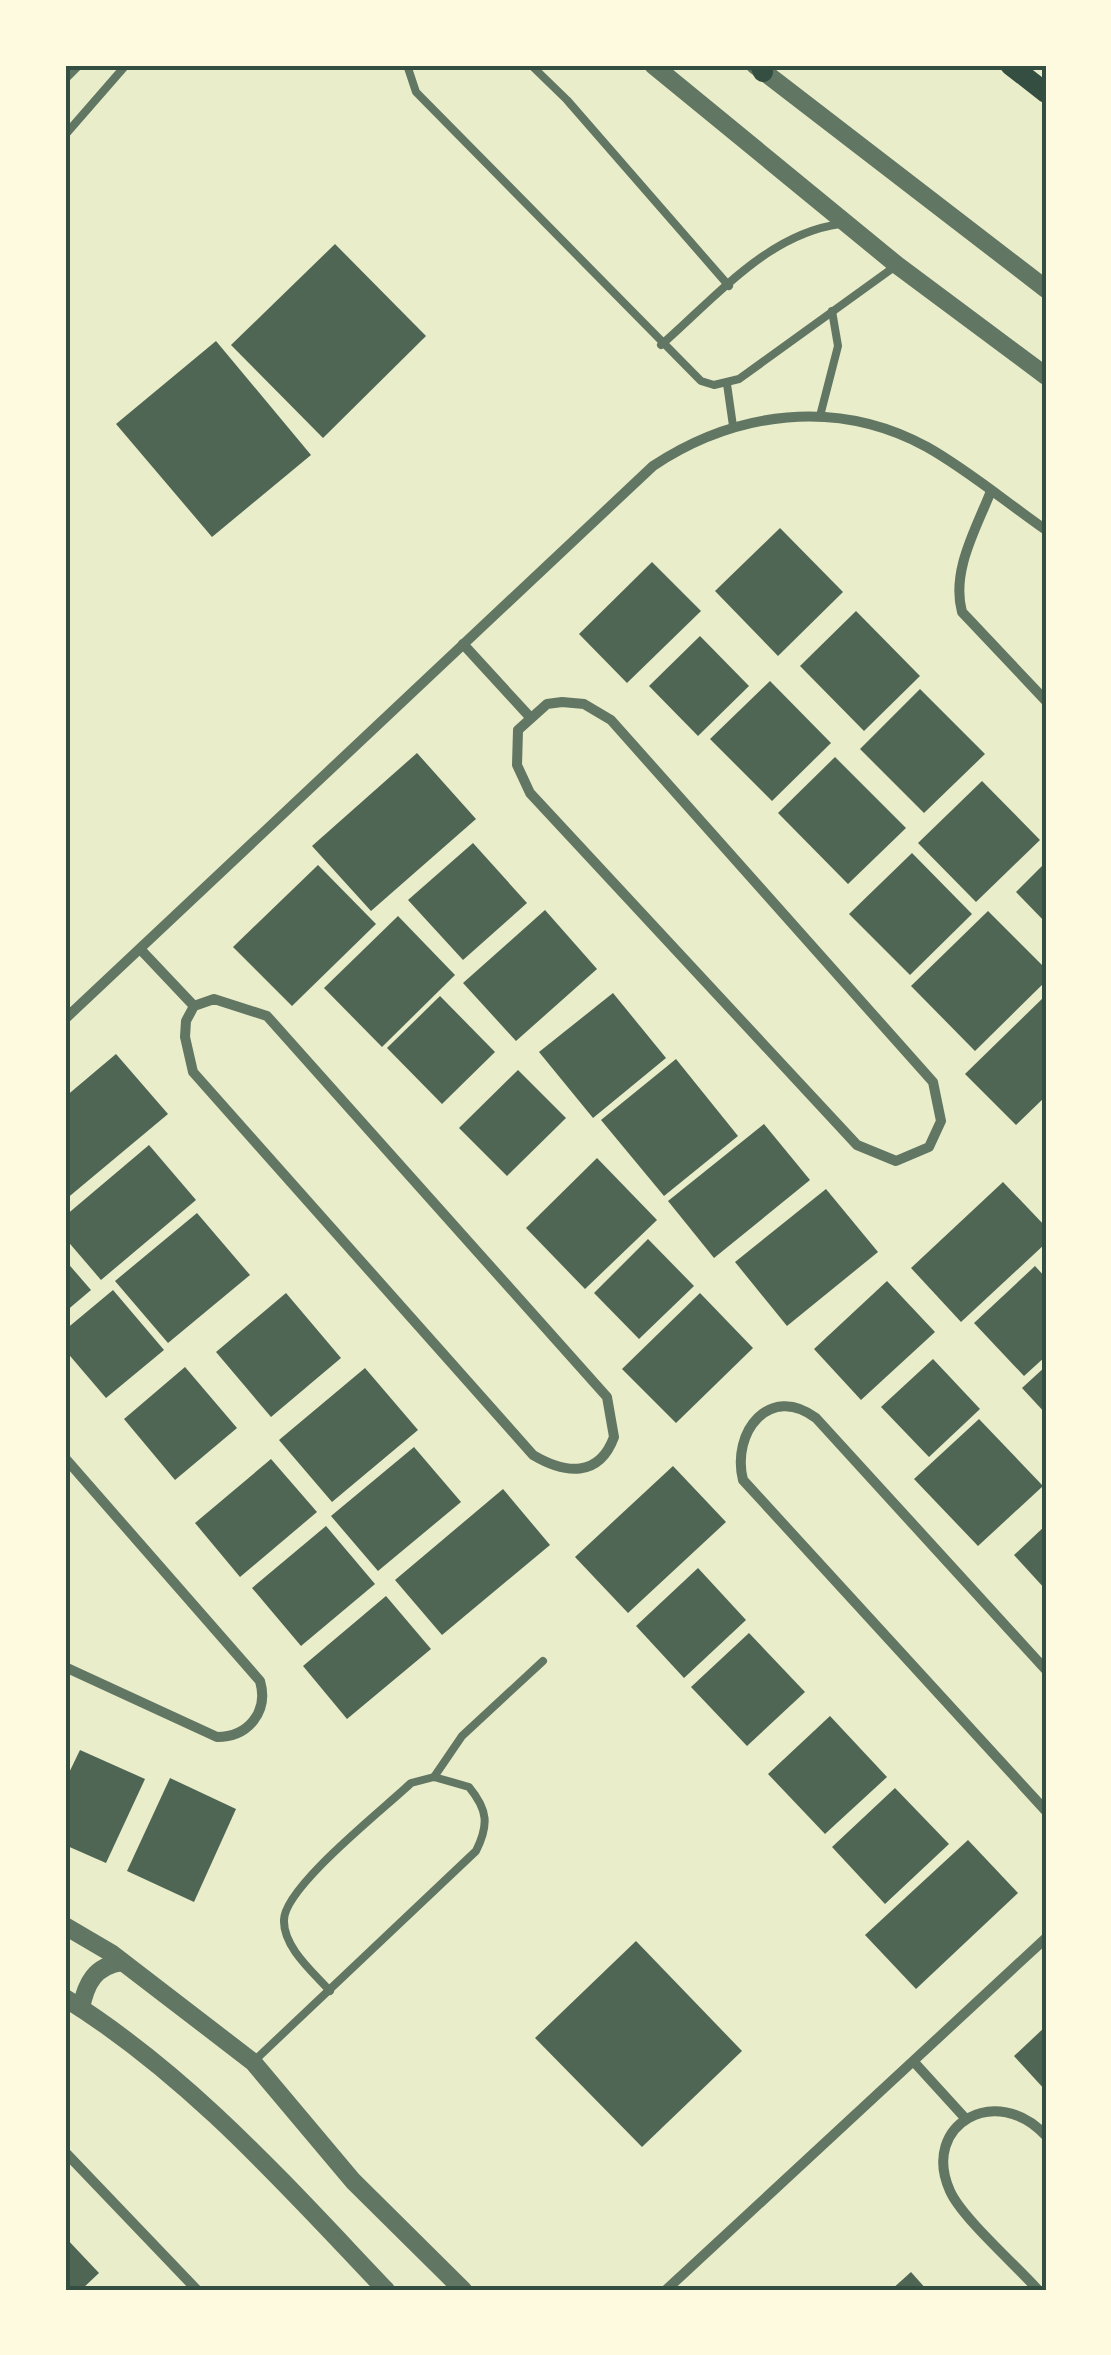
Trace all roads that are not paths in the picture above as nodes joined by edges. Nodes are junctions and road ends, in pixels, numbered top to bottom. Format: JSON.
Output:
{"nodes":[{"id":1,"x":78,"y":65,"type":"edge"},
{"id":2,"x":126,"y":65,"type":"edge"},
{"id":3,"x":408,"y":65,"type":"edge"},
{"id":4,"x":531,"y":65,"type":"edge"},
{"id":5,"x":654,"y":65,"type":"edge"},
{"id":6,"x":1010,"y":65,"type":"edge"},
{"id":7,"x":759,"y":67,"type":"edge"},
{"id":8,"x":65,"y":78,"type":"edge"},
{"id":9,"x":1046,"y":92,"type":"edge"},
{"id":10,"x":65,"y":135,"type":"edge"},
{"id":11,"x":844,"y":223,"type":"junction"},
{"id":12,"x":897,"y":265,"type":"junction"},
{"id":13,"x":729,"y":286,"type":"junction"},
{"id":14,"x":1046,"y":289,"type":"edge"},
{"id":15,"x":832,"y":311,"type":"junction"},
{"id":16,"x":661,"y":345,"type":"junction"},
{"id":17,"x":1046,"y":376,"type":"edge"},
{"id":18,"x":727,"y":384,"type":"junction"},
{"id":19,"x":820,"y":416,"type":"junction"},
{"id":20,"x":733,"y":426,"type":"junction"},
{"id":21,"x":990,"y":491,"type":"junction"},
{"id":22,"x":1046,"y":530,"type":"edge"},
{"id":23,"x":463,"y":644,"type":"junction"},
{"id":24,"x":1046,"y":701,"type":"edge"},
{"id":25,"x":529,"y":716,"type":"junction"},
{"id":26,"x":142,"y":951,"type":"junction"},
{"id":27,"x":194,"y":1006,"type":"junction"},
{"id":28,"x":65,"y":1019,"type":"edge"},
{"id":29,"x":65,"y":1458,"type":"edge"},
{"id":30,"x":543,"y":1661,"type":"dead end"},
{"id":31,"x":65,"y":1667,"type":"edge"},
{"id":32,"x":1046,"y":1670,"type":"edge"},
{"id":33,"x":434,"y":1776,"type":"junction"},
{"id":34,"x":1046,"y":1810,"type":"edge"},
{"id":35,"x":65,"y":1926,"type":"edge"},
{"id":36,"x":1046,"y":1938,"type":"edge"},
{"id":37,"x":122,"y":1962,"type":"junction"},
{"id":38,"x":330,"y":1991,"type":"junction"},
{"id":39,"x":73,"y":2003,"type":"edge"},
{"id":40,"x":253,"y":2062,"type":"junction"},
{"id":41,"x":914,"y":2062,"type":"junction"},
{"id":42,"x":966,"y":2118,"type":"junction"},
{"id":43,"x":1046,"y":2136,"type":"edge"},
{"id":44,"x":65,"y":2152,"type":"edge"},
{"id":45,"x":198,"y":2290,"type":"edge"},
{"id":46,"x":386,"y":2290,"type":"edge"},
{"id":47,"x":463,"y":2290,"type":"edge"},
{"id":48,"x":666,"y":2290,"type":"edge"},
{"id":49,"x":1038,"y":2290,"type":"edge"}],
"edges":[{"from":1,"to":8,"type":"street"},
{"from":2,"to":10,"type":"lane"},
{"from":3,"to":16,"type":"lane"},
{"from":4,"to":13,"type":"lane"},
{"from":5,"to":11,"type":"street"},
{"from":6,"to":9,"type":"main road"},
{"from":7,"to":14,"type":"street"},
{"from":11,"to":12,"type":"street"},
{"from":11,"to":13,"type":"lane"},
{"from":12,"to":15,"type":"lane"},
{"from":12,"to":17,"type":"street"},
{"from":13,"to":16,"type":"lane"},
{"from":15,"to":18,"type":"lane"},
{"from":15,"to":19,"type":"lane"},
{"from":16,"to":18,"type":"lane"},
{"from":18,"to":20,"type":"lane"},
{"from":19,"to":20,"type":"street"},
{"from":19,"to":21,"type":"street"},
{"from":20,"to":23,"type":"street"},
{"from":21,"to":22,"type":"street"},
{"from":21,"to":24,"type":"street"},
{"from":23,"to":25,"type":"street"},
{"from":23,"to":26,"type":"street"},
{"from":25,"to":25,"type":"street"},
{"from":26,"to":27,"type":"street"},
{"from":26,"to":28,"type":"street"},
{"from":27,"to":27,"type":"street"},
{"from":29,"to":31,"type":"street"},
{"from":30,"to":33,"type":"lane"},
{"from":32,"to":34,"type":"street"},
{"from":33,"to":38,"type":"lane"},
{"from":33,"to":38,"type":"lane"},
{"from":35,"to":37,"type":"street"},
{"from":36,"to":41,"type":"street"},
{"from":37,"to":39,"type":"street"},
{"from":37,"to":40,"type":"street"},
{"from":38,"to":40,"type":"lane"},
{"from":39,"to":46,"type":"street"},
{"from":40,"to":47,"type":"street"},
{"from":41,"to":42,"type":"street"},
{"from":41,"to":48,"type":"street"},
{"from":42,"to":43,"type":"street"},
{"from":42,"to":49,"type":"street"},
{"from":44,"to":45,"type":"street"}]}
